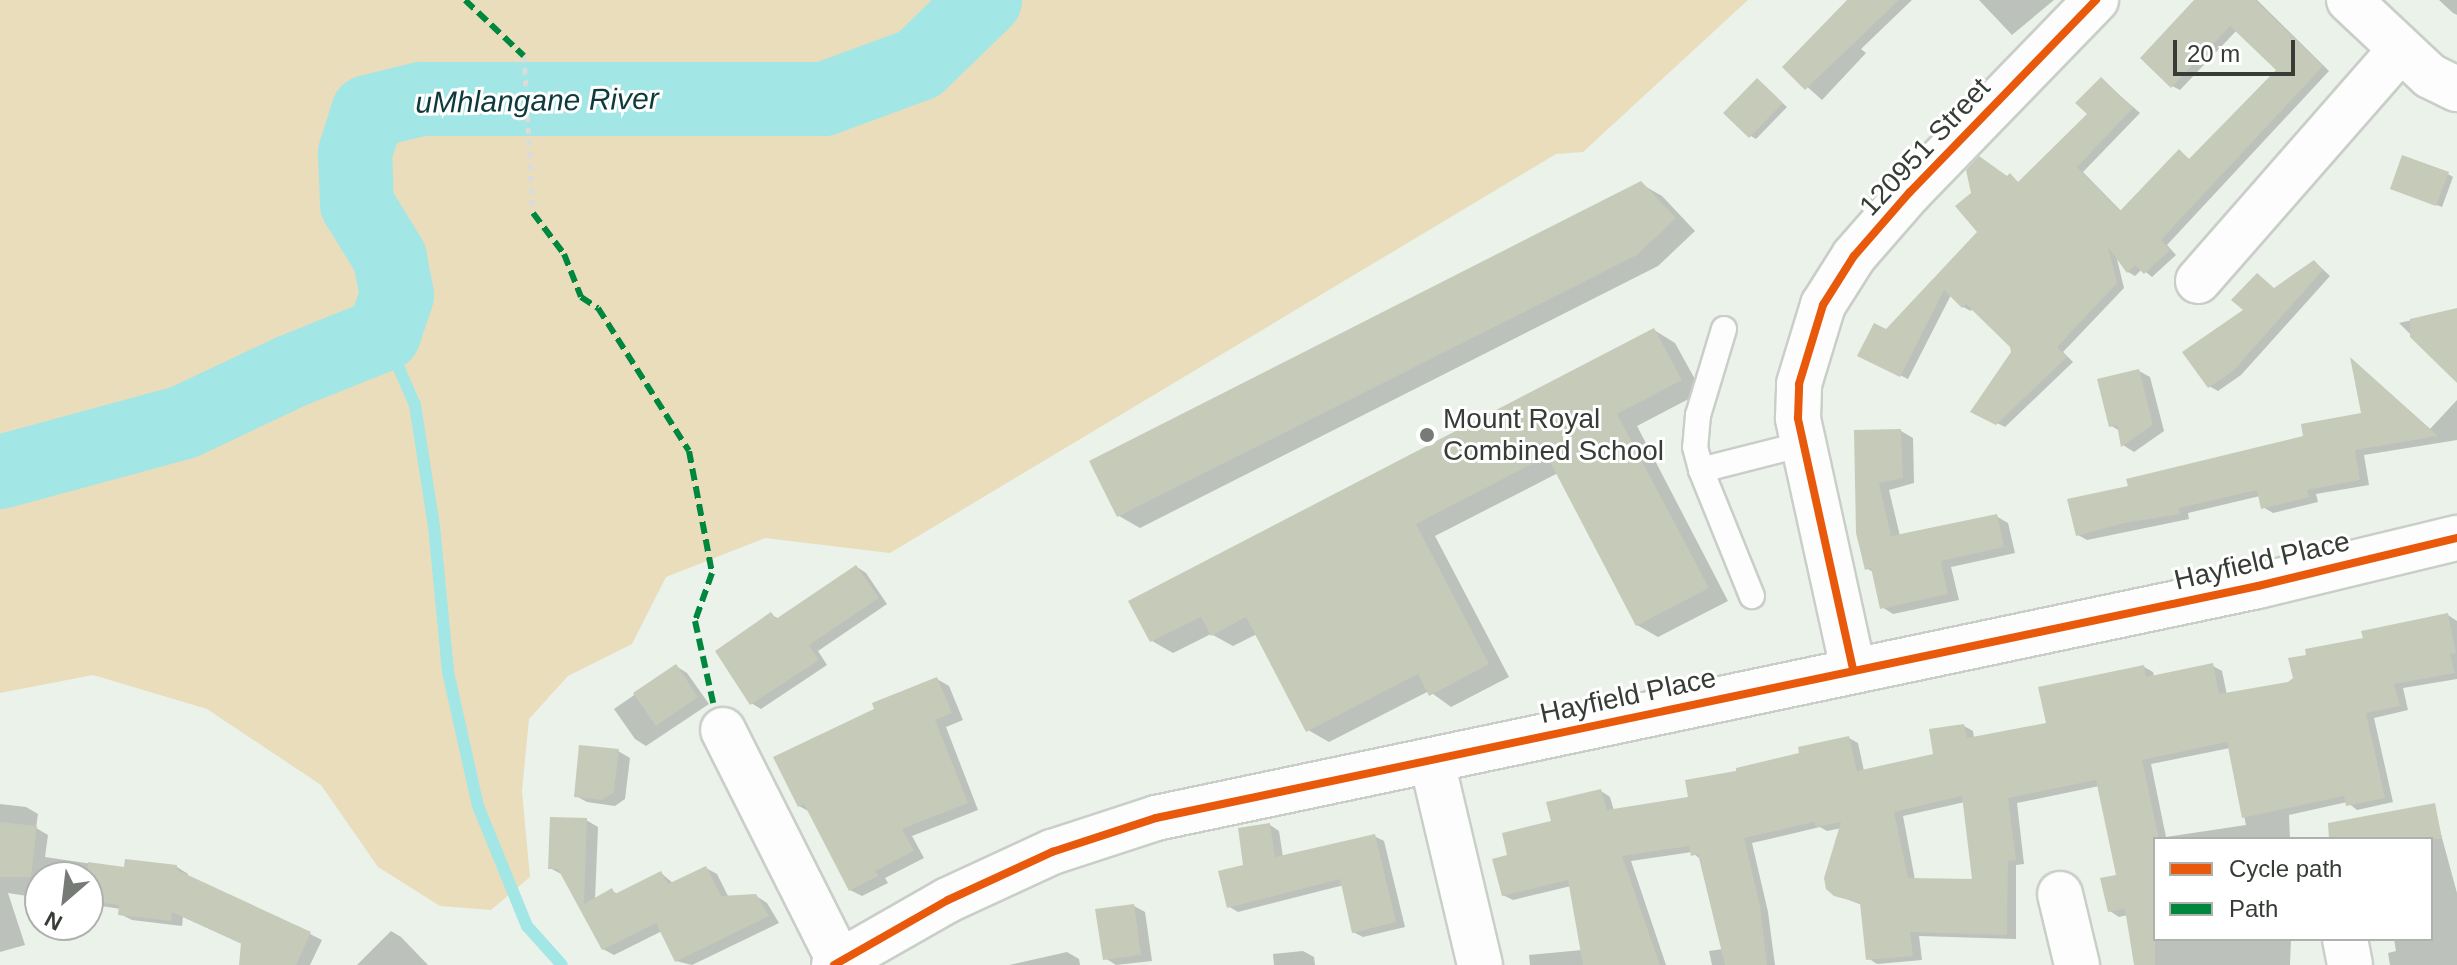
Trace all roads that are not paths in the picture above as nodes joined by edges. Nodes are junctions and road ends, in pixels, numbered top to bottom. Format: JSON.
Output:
{"nodes":[{"id":1,"x":2096,"y":0,"type":"edge"},
{"id":2,"x":2349,"y":0,"type":"edge"},
{"id":3,"x":2400,"y":50,"type":"junction"},
{"id":4,"x":2457,"y":89,"type":"edge"},
{"id":5,"x":2198,"y":281,"type":"dead end"},
{"id":6,"x":1724,"y":329,"type":"dead end"},
{"id":7,"x":1803,"y":444,"type":"junction"},
{"id":8,"x":1701,"y":470,"type":"junction"},
{"id":9,"x":2457,"y":538,"type":"edge"},
{"id":10,"x":1752,"y":596,"type":"dead end"},
{"id":11,"x":1853,"y":669,"type":"junction"},
{"id":12,"x":723,"y":730,"type":"dead end"},
{"id":13,"x":1432,"y":762,"type":"junction"},
{"id":14,"x":2060,"y":894,"type":"dead end"},
{"id":15,"x":2345,"y":941,"type":"edge"},
{"id":16,"x":836,"y":963,"type":"edge"},
{"id":17,"x":1480,"y":965,"type":"edge"},
{"id":18,"x":2077,"y":965,"type":"edge"},
{"id":19,"x":2350,"y":965,"type":"edge"}],
"edges":[{"from":1,"to":7,"type":"street","name":"120951 Street"},
{"from":2,"to":3,"type":"street"},
{"from":3,"to":4,"type":"street"},
{"from":3,"to":5,"type":"street"},
{"from":6,"to":8,"type":"lane"},
{"from":7,"to":8,"type":"lane"},
{"from":7,"to":11,"type":"street","name":"120951 Street"},
{"from":8,"to":10,"type":"lane"},
{"from":9,"to":11,"type":"street","name":"Hayfield Place"},
{"from":11,"to":13,"type":"street","name":"Hayfield Place"},
{"from":12,"to":16,"type":"street"},
{"from":13,"to":16,"type":"street","name":"Hayfield Place"},
{"from":13,"to":17,"type":"street"},
{"from":14,"to":18,"type":"street"},
{"from":15,"to":19,"type":"street"}]}
